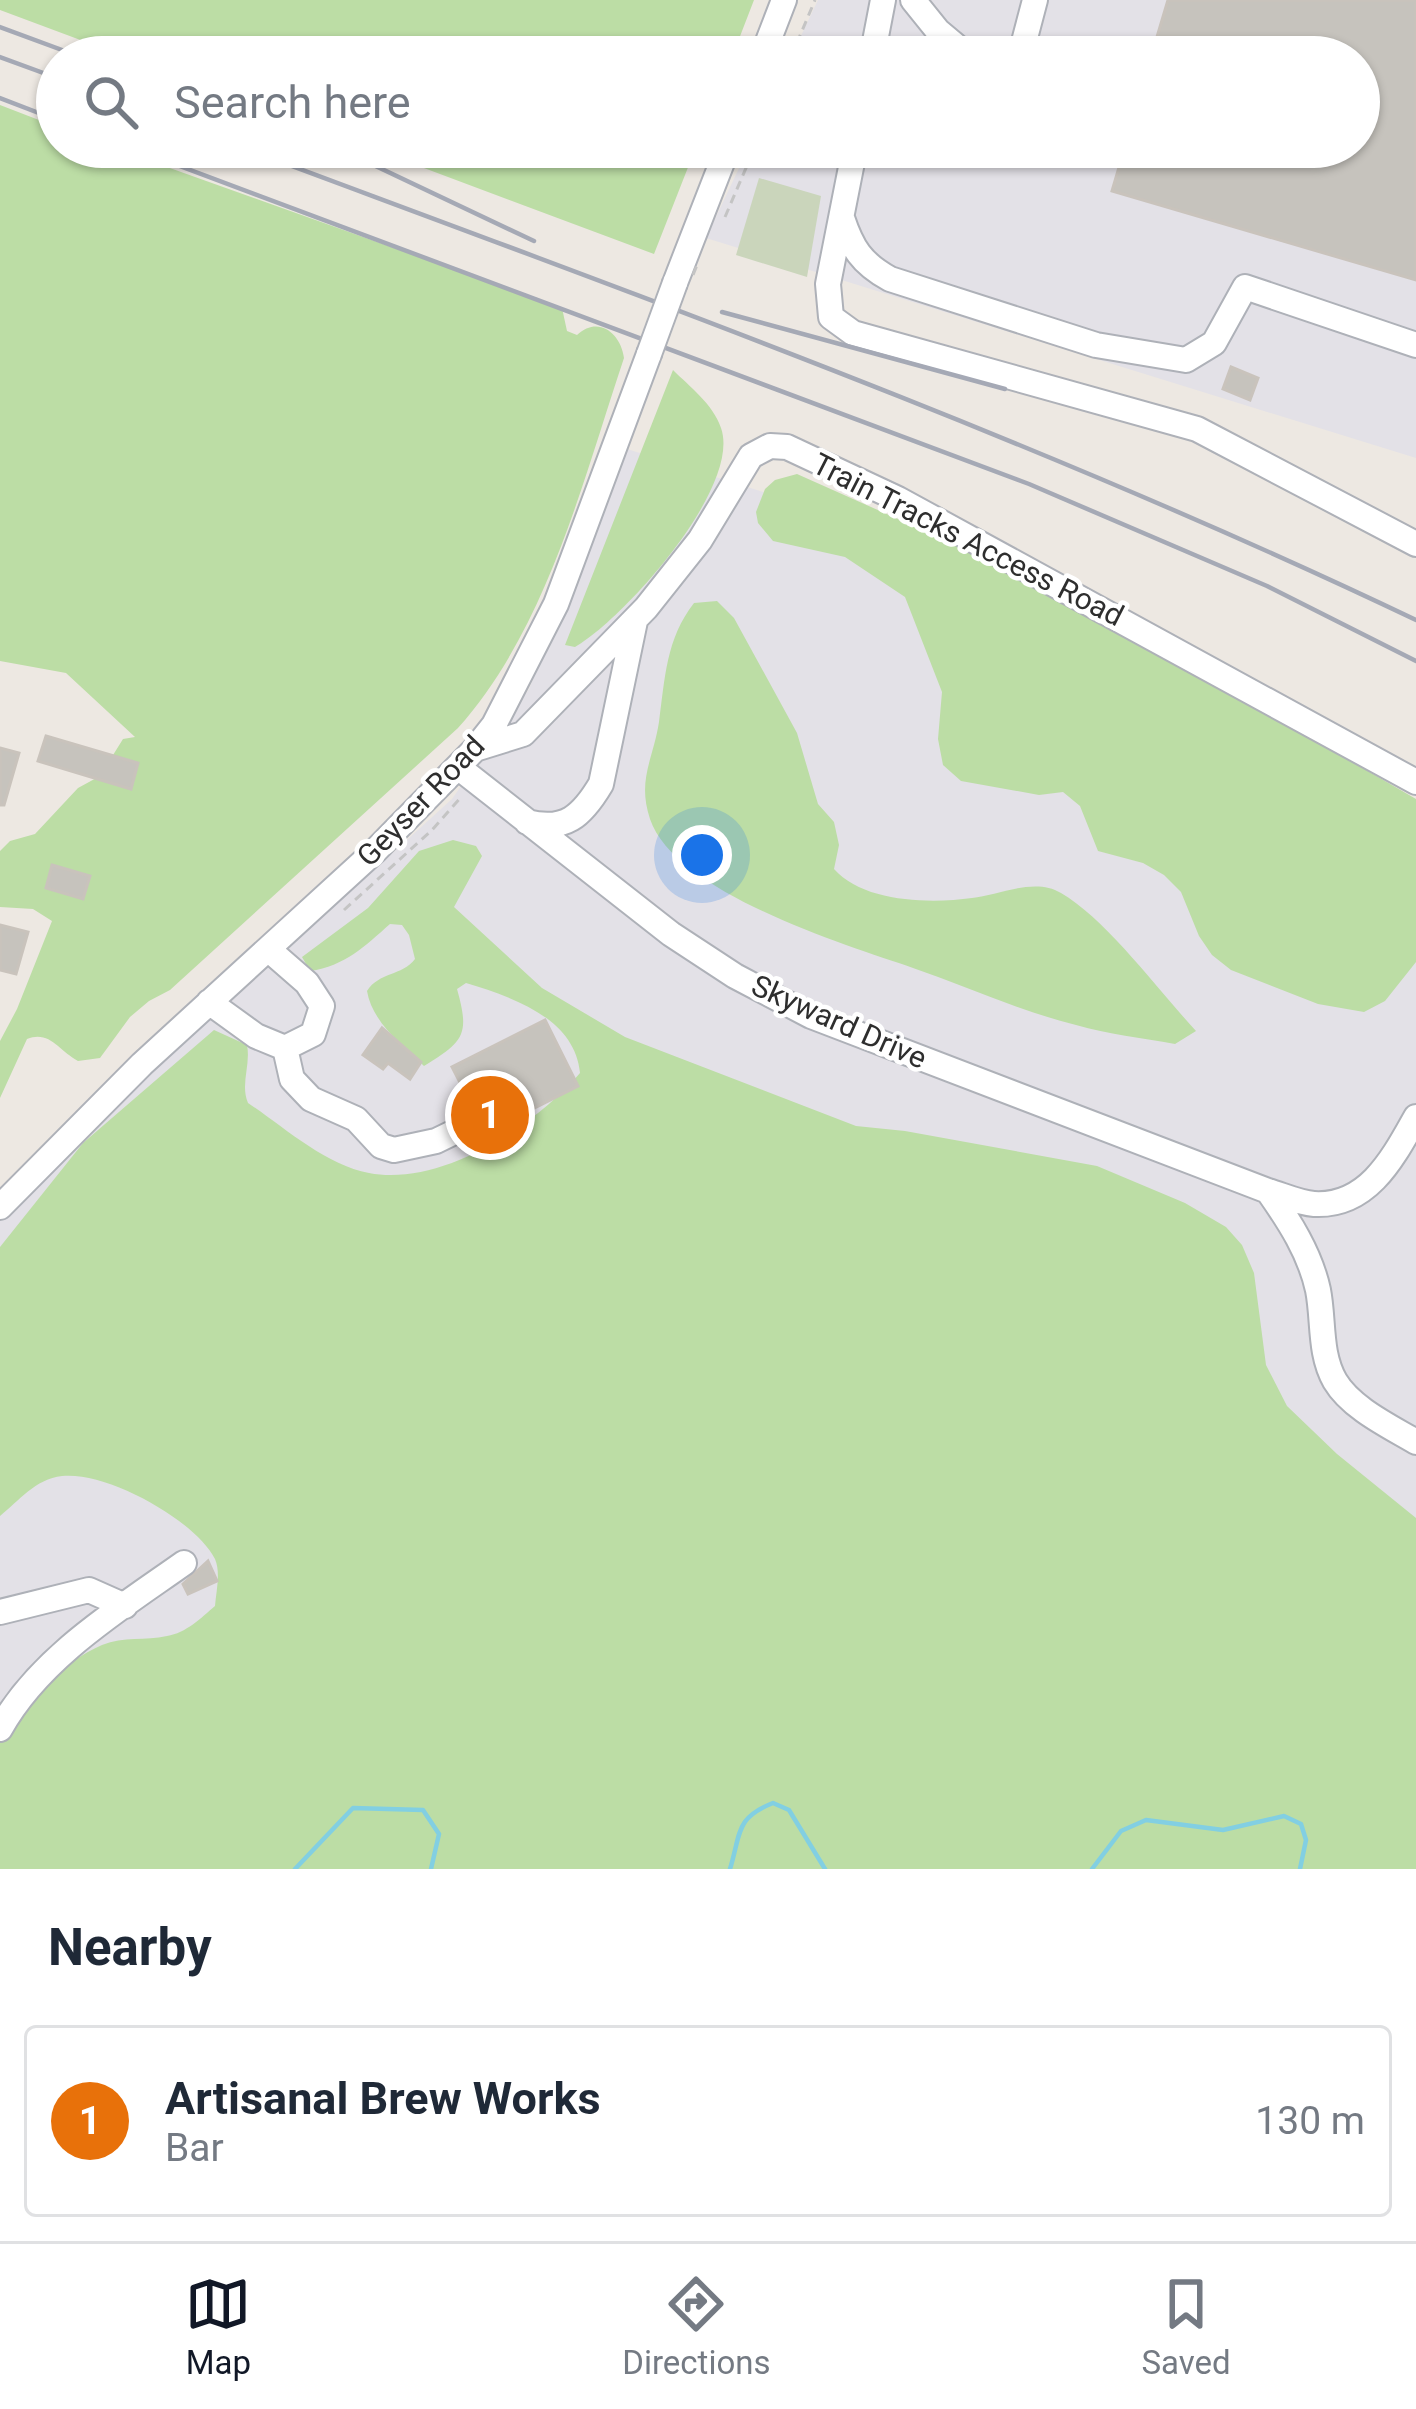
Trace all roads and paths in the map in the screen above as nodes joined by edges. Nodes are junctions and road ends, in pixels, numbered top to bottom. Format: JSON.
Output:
{"nodes":[{"id":1,"x":784,"y":0,"type":"edge"},
{"id":2,"x":815,"y":0,"type":"edge"},
{"id":3,"x":883,"y":0,"type":"edge"},
{"id":4,"x":913,"y":0,"type":"edge"},
{"id":5,"x":1035,"y":0,"type":"edge"},
{"id":6,"x":770,"y":36,"type":"edge"},
{"id":7,"x":800,"y":36,"type":"edge"},
{"id":8,"x":876,"y":36,"type":"edge"},
{"id":9,"x":944,"y":36,"type":"edge"},
{"id":10,"x":1026,"y":36,"type":"edge"},
{"id":11,"x":720,"y":168,"type":"edge"},
{"id":12,"x":851,"y":168,"type":"edge"},
{"id":13,"x":842,"y":216,"type":"junction"},
{"id":14,"x":1416,"y":345,"type":"edge"},
{"id":15,"x":1416,"y":544,"type":"edge"},
{"id":16,"x":636,"y":619,"type":"junction"},
{"id":17,"x":467,"y":758,"type":"junction"},
{"id":18,"x":1416,"y":782,"type":"edge"},
{"id":19,"x":527,"y":822,"type":"junction"},
{"id":20,"x":268,"y":949,"type":"junction"},
{"id":21,"x":209,"y":1002,"type":"junction"},
{"id":22,"x":285,"y":1048,"type":"junction"},
{"id":23,"x":1416,"y":1118,"type":"edge"},
{"id":24,"x":475,"y":1122,"type":"dead end"},
{"id":25,"x":1268,"y":1191,"type":"junction"},
{"id":26,"x":0,"y":1207,"type":"edge"},
{"id":27,"x":1416,"y":1442,"type":"edge"},
{"id":28,"x":184,"y":1563,"type":"dead end"},
{"id":29,"x":125,"y":1606,"type":"junction"},
{"id":30,"x":0,"y":1612,"type":"edge"},
{"id":31,"x":0,"y":1729,"type":"edge"}],
"edges":[{"from":1,"to":6,"type":"street"},
{"from":2,"to":7,"type":"path"},
{"from":3,"to":8,"type":"street"},
{"from":4,"to":9,"type":"street"},
{"from":5,"to":10,"type":"street"},
{"from":11,"to":17,"type":"street","name":"Geyser Road","bridge":true},
{"from":12,"to":13,"type":"street"},
{"from":13,"to":14,"type":"street"},
{"from":13,"to":15,"type":"street"},
{"from":16,"to":17,"type":"street","name":"Train Tracks Access Road"},
{"from":16,"to":18,"type":"street","name":"Train Tracks Access Road"},
{"from":16,"to":19,"type":"street"},
{"from":17,"to":19,"type":"street","name":"Skyward Drive"},
{"from":17,"to":20,"type":"street","name":"Geyser Road"},
{"from":19,"to":25,"type":"street","name":"Skyward Drive"},
{"from":20,"to":21,"type":"street","name":"Geyser Road"},
{"from":20,"to":22,"type":"street"},
{"from":21,"to":22,"type":"street"},
{"from":21,"to":26,"type":"street","name":"Geyser Road"},
{"from":22,"to":24,"type":"street"},
{"from":23,"to":25,"type":"street","name":"Skyward Drive"},
{"from":25,"to":27,"type":"street"},
{"from":28,"to":29,"type":"street"},
{"from":29,"to":30,"type":"street"},
{"from":29,"to":31,"type":"street"}]}
